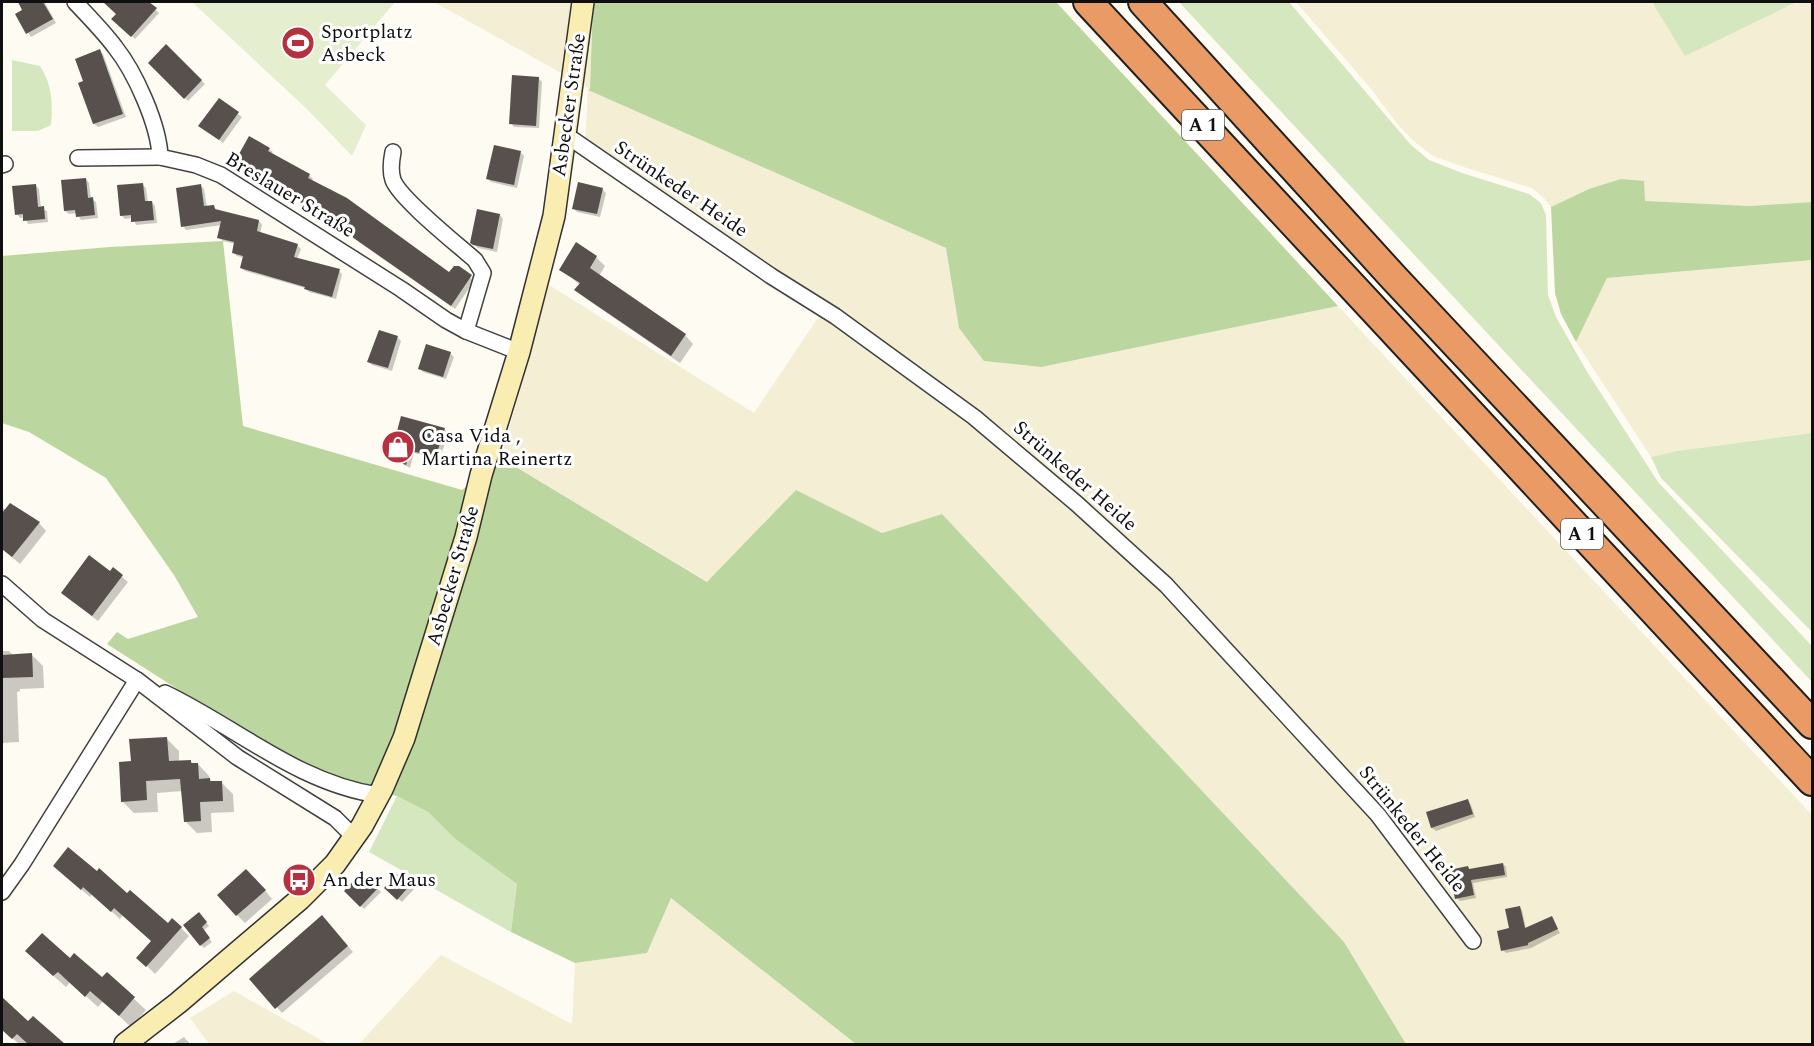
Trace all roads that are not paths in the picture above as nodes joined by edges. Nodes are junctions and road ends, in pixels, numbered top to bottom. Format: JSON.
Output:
{"nodes":[{"id":1,"x":75,"y":2,"type":"edge"},
{"id":2,"x":583,"y":2,"type":"edge"},
{"id":3,"x":1088,"y":2,"type":"edge"},
{"id":4,"x":1143,"y":2,"type":"edge"},
{"id":5,"x":566,"y":135,"type":"junction"},
{"id":6,"x":393,"y":152,"type":"dead end"},
{"id":7,"x":160,"y":157,"type":"junction"},
{"id":8,"x":78,"y":158,"type":"dead end"},
{"id":9,"x":466,"y":331,"type":"junction"},
{"id":10,"x":519,"y":352,"type":"junction"},
{"id":11,"x":2,"y":584,"type":"edge"},
{"id":12,"x":137,"y":680,"type":"junction"},
{"id":13,"x":1812,"y":724,"type":"edge"},
{"id":14,"x":1812,"y":782,"type":"edge"},
{"id":15,"x":378,"y":795,"type":"junction"},
{"id":16,"x":354,"y":837,"type":"junction"},
{"id":17,"x":2,"y":892,"type":"edge"},
{"id":18,"x":1473,"y":941,"type":"dead end"},
{"id":19,"x":125,"y":1044,"type":"edge"}],
"edges":[{"from":1,"to":7,"type":"street"},
{"from":2,"to":5,"type":"main road","name":"Asbecker Straße"},
{"from":3,"to":14,"type":"highway","number":"A 1"},
{"from":4,"to":13,"type":"highway","number":"A 1"},
{"from":5,"to":10,"type":"main road","name":"Asbecker Straße"},
{"from":5,"to":18,"type":"street","name":"Strünkeder Heide"},
{"from":6,"to":9,"type":"street"},
{"from":7,"to":8,"type":"street","name":"Breslauer Straße"},
{"from":7,"to":9,"type":"street","name":"Breslauer Straße"},
{"from":9,"to":10,"type":"street","name":"Breslauer Straße"},
{"from":10,"to":15,"type":"main road","name":"Asbecker Straße"},
{"from":11,"to":12,"type":"street"},
{"from":12,"to":15,"type":"street"},
{"from":12,"to":16,"type":"street"},
{"from":12,"to":17,"type":"street"},
{"from":15,"to":16,"type":"main road","name":"Asbecker Straße"},
{"from":16,"to":19,"type":"main road","name":"Asbecker Straße"}]}
